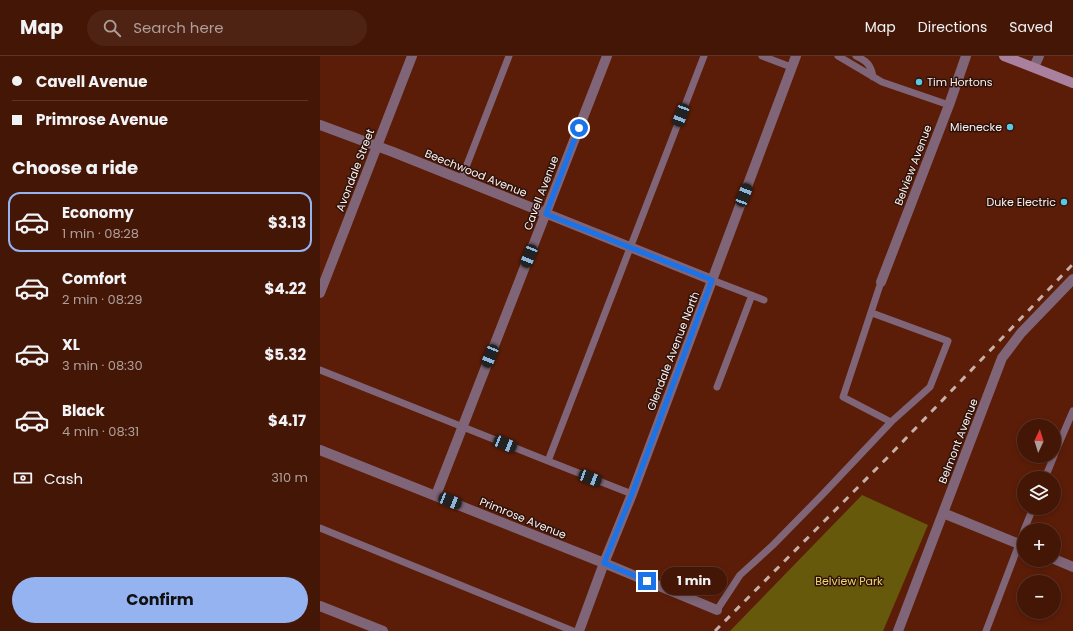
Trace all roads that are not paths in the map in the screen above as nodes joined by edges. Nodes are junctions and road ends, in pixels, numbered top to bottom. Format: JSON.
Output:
{"nodes":[{"id":1,"x":412,"y":56,"type":"edge"},
{"id":2,"x":509,"y":56,"type":"edge"},
{"id":3,"x":607,"y":56,"type":"edge"},
{"id":4,"x":704,"y":56,"type":"edge"},
{"id":5,"x":762,"y":56,"type":"edge"},
{"id":6,"x":796,"y":56,"type":"edge"},
{"id":7,"x":838,"y":56,"type":"edge"},
{"id":8,"x":856,"y":56,"type":"edge"},
{"id":9,"x":966,"y":56,"type":"edge"},
{"id":10,"x":1004,"y":56,"type":"edge"},
{"id":11,"x":1039,"y":56,"type":"edge"},
{"id":12,"x":792,"y":67,"type":"junction"},
{"id":13,"x":1034,"y":67,"type":"junction"},
{"id":14,"x":874,"y":77,"type":"junction"},
{"id":15,"x":1073,"y":83,"type":"edge"},
{"id":16,"x":949,"y":105,"type":"junction"},
{"id":17,"x":320,"y":125,"type":"edge"},
{"id":18,"x":378,"y":147,"type":"junction"},
{"id":19,"x":461,"y":180,"type":"junction"},
{"id":20,"x":546,"y":214,"type":"junction"},
{"id":21,"x":630,"y":246,"type":"junction"},
{"id":22,"x":1073,"y":279,"type":"edge"},
{"id":23,"x":712,"y":280,"type":"junction"},
{"id":24,"x":881,"y":282,"type":"joint"},
{"id":25,"x":320,"y":293,"type":"edge"},
{"id":26,"x":752,"y":295,"type":"junction"},
{"id":27,"x":764,"y":300,"type":"dead end"},
{"id":28,"x":872,"y":313,"type":"junction"},
{"id":29,"x":320,"y":370,"type":"edge"},
{"id":30,"x":717,"y":387,"type":"dead end"},
{"id":31,"x":1073,"y":411,"type":"edge"},
{"id":32,"x":891,"y":422,"type":"junction"},
{"id":33,"x":462,"y":426,"type":"junction"},
{"id":34,"x":1061,"y":439,"type":"edge"},
{"id":35,"x":320,"y":450,"type":"edge"},
{"id":36,"x":548,"y":461,"type":"junction"},
{"id":37,"x":632,"y":494,"type":"junction"},
{"id":38,"x":436,"y":496,"type":"junction"},
{"id":39,"x":943,"y":514,"type":"junction"},
{"id":40,"x":320,"y":528,"type":"edge"},
{"id":41,"x":1017,"y":543,"type":"edge"},
{"id":42,"x":1017,"y":555,"type":"edge"},
{"id":43,"x":1061,"y":562,"type":"edge"},
{"id":44,"x":604,"y":563,"type":"junction"},
{"id":45,"x":1073,"y":567,"type":"edge"},
{"id":46,"x":320,"y":606,"type":"edge"},
{"id":47,"x":717,"y":610,"type":"joint"},
{"id":48,"x":383,"y":631,"type":"edge"},
{"id":49,"x":573,"y":631,"type":"edge"},
{"id":50,"x":579,"y":631,"type":"edge"},
{"id":51,"x":898,"y":631,"type":"edge"},
{"id":52,"x":986,"y":631,"type":"edge"}],
"edges":[{"from":1,"to":18,"type":"street","name":"Avondale Street"},
{"from":2,"to":19,"type":"lane"},
{"from":3,"to":20,"type":"street","name":"Cavell Avenue"},
{"from":4,"to":21,"type":"lane"},
{"from":5,"to":12,"type":"lane"},
{"from":6,"to":12,"type":"street","name":"Glendale Avenue North"},
{"from":7,"to":14,"type":"lane"},
{"from":8,"to":14,"type":"lane"},
{"from":9,"to":16,"type":"street","name":"Belview Avenue"},
{"from":10,"to":13,"type":"main road"},
{"from":11,"to":13,"type":"street"},
{"from":12,"to":23,"type":"street","name":"Glendale Avenue North"},
{"from":13,"to":15,"type":"main road"},
{"from":14,"to":16,"type":"lane"},
{"from":16,"to":24,"type":"street","name":"Belview Avenue"},
{"from":17,"to":18,"type":"street","name":"Beechwood Avenue"},
{"from":18,"to":19,"type":"street","name":"Beechwood Avenue"},
{"from":18,"to":25,"type":"street","name":"Avondale Street"},
{"from":19,"to":20,"type":"street","name":"Beechwood Avenue"},
{"from":20,"to":21,"type":"street","name":"Beechwood Avenue"},
{"from":20,"to":33,"type":"street","name":"Cavell Avenue"},
{"from":21,"to":23,"type":"street","name":"Beechwood Avenue"},
{"from":21,"to":36,"type":"lane"},
{"from":22,"to":39,"type":"street","name":"Belmont Avenue"},
{"from":23,"to":26,"type":"lane"},
{"from":23,"to":37,"type":"street","name":"Glendale Avenue North"},
{"from":24,"to":28,"type":"lane"},
{"from":26,"to":27,"type":"lane"},
{"from":26,"to":30,"type":"lane"},
{"from":28,"to":32,"type":"lane"},
{"from":28,"to":32,"type":"lane"},
{"from":29,"to":33,"type":"lane"},
{"from":31,"to":34,"type":"lane"},
{"from":32,"to":47,"type":"lane"},
{"from":33,"to":36,"type":"lane"},
{"from":33,"to":38,"type":"street","name":"Cavell Avenue"},
{"from":35,"to":38,"type":"street","name":"Primrose Avenue"},
{"from":36,"to":37,"type":"lane"},
{"from":37,"to":44,"type":"street","name":"Glendale Avenue North"},
{"from":38,"to":44,"type":"street","name":"Primrose Avenue"},
{"from":39,"to":41,"type":"street"},
{"from":39,"to":51,"type":"street","name":"Belmont Avenue"},
{"from":40,"to":49,"type":"lane"},
{"from":42,"to":52,"type":"lane"},
{"from":43,"to":45,"type":"street"},
{"from":44,"to":47,"type":"street","name":"Primrose Avenue"},
{"from":44,"to":50,"type":"street","name":"Glendale Avenue North"},
{"from":46,"to":48,"type":"street"}]}
